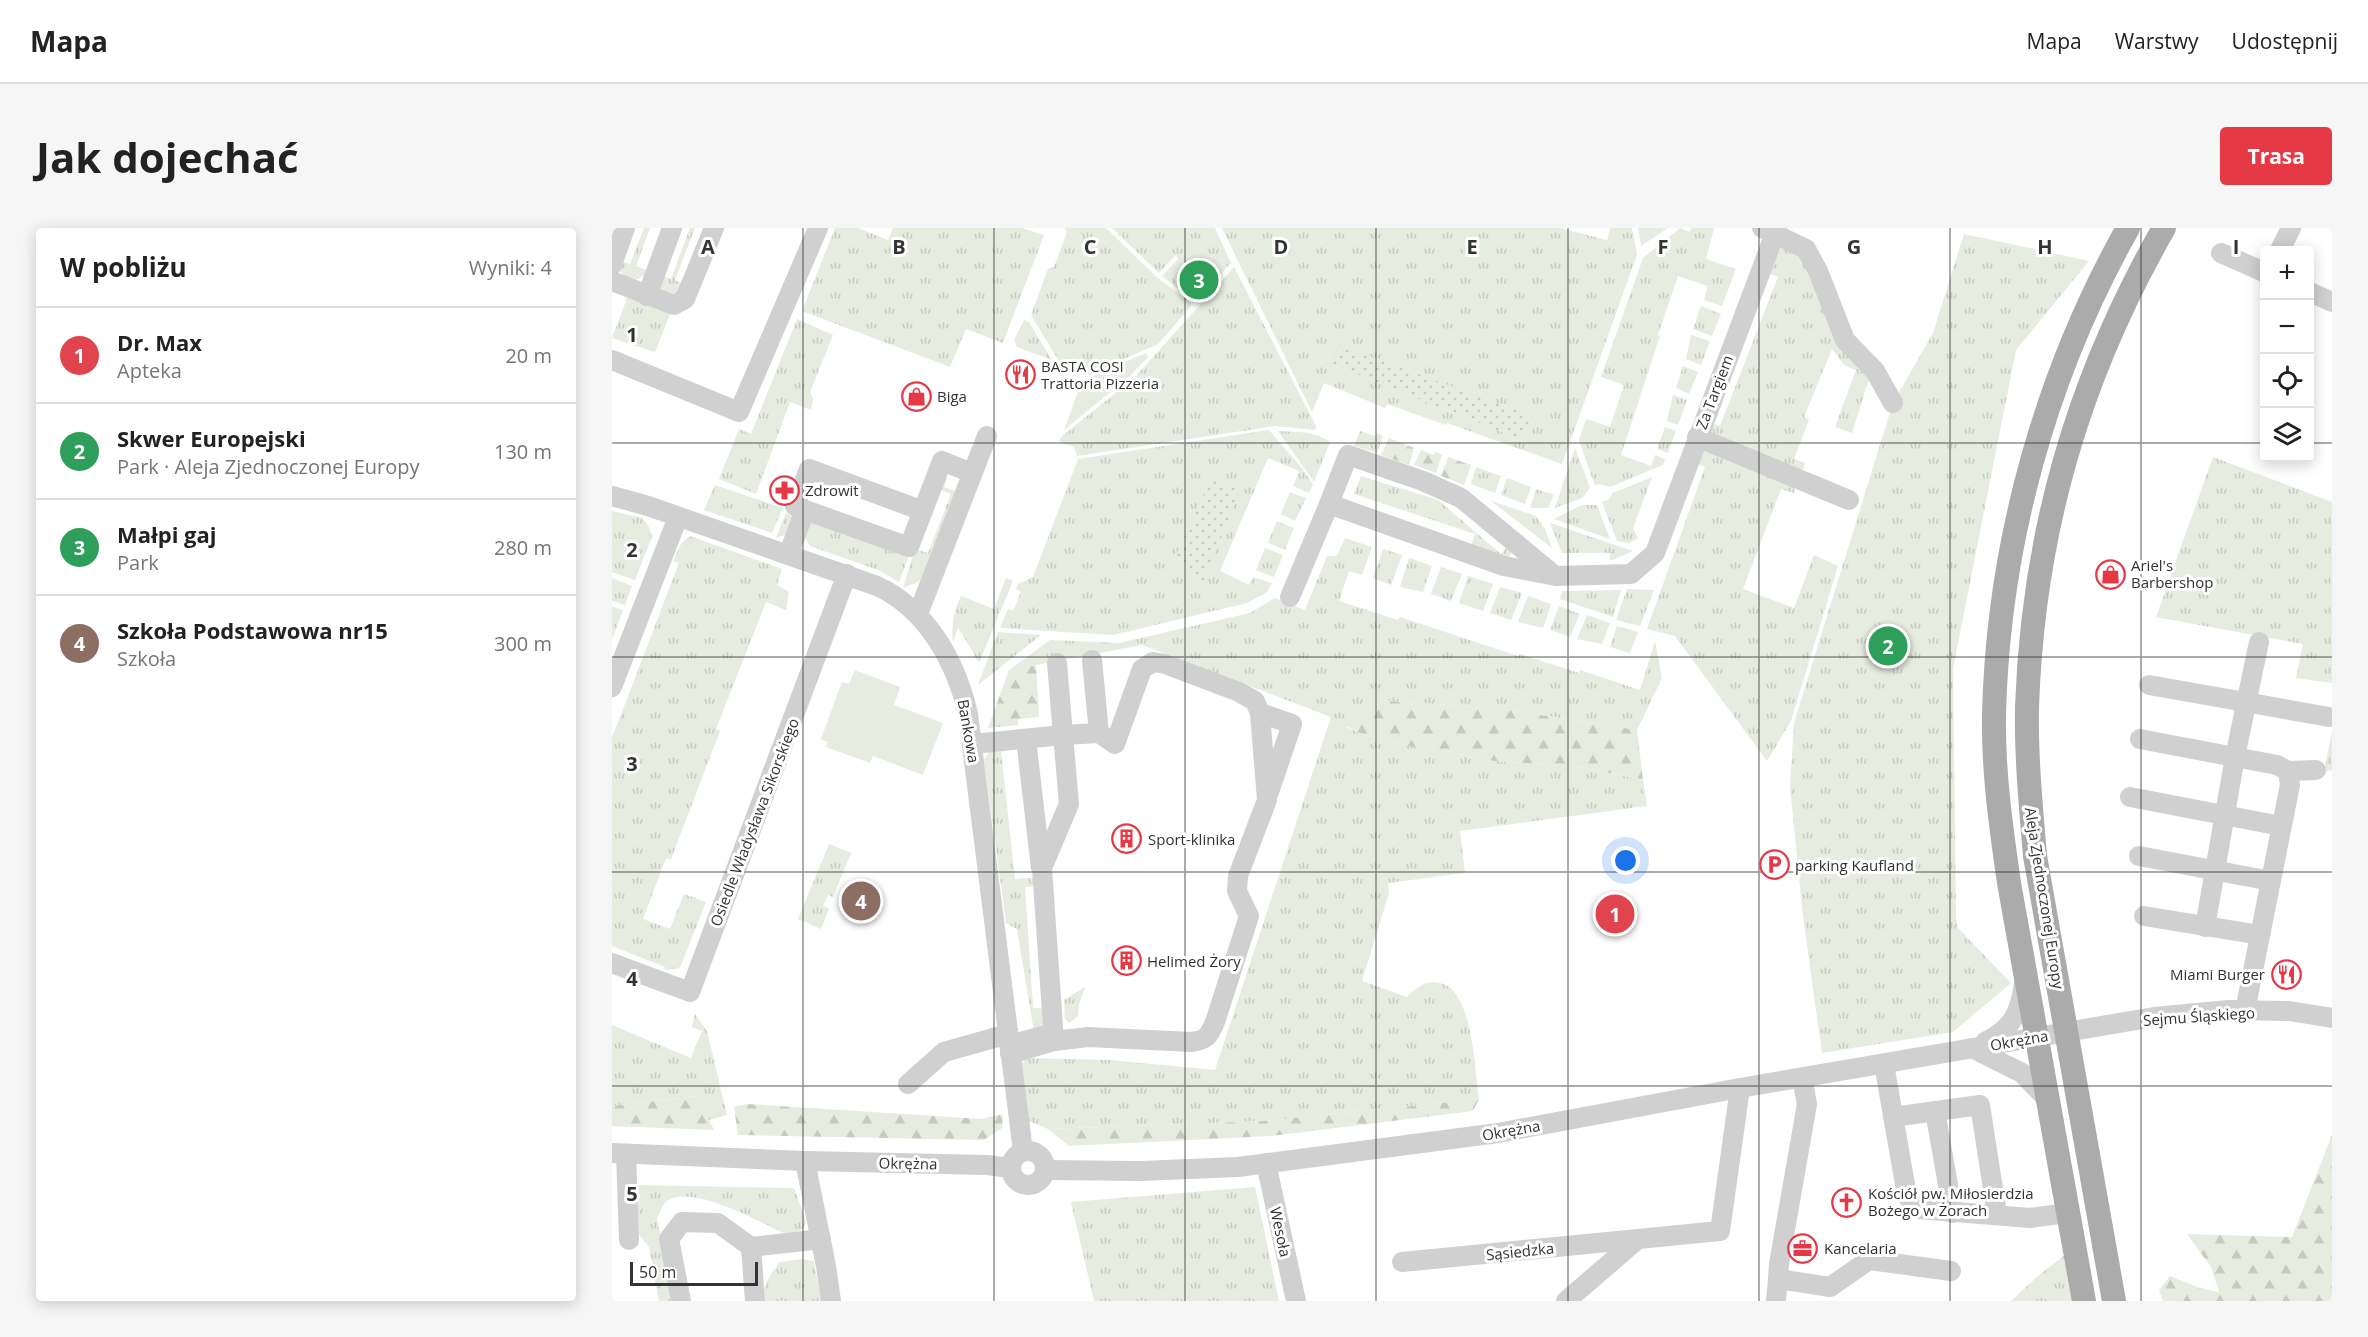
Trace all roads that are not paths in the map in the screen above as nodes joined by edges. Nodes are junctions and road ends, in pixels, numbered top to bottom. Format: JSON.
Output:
{"nodes":[{"id":1,"x":625,"y":228,"type":"edge"},
{"id":2,"x":672,"y":228,"type":"edge"},
{"id":3,"x":714,"y":228,"type":"edge"},
{"id":4,"x":818,"y":228,"type":"edge"},
{"id":5,"x":2128,"y":228,"type":"edge"},
{"id":6,"x":2164,"y":228,"type":"edge"},
{"id":7,"x":2291,"y":228,"type":"edge"},
{"id":8,"x":1771,"y":230,"type":"edge"},
{"id":9,"x":2282,"y":246,"type":"edge"},
{"id":10,"x":2221,"y":253,"type":"dead end"},
{"id":11,"x":612,"y":265,"type":"edge"},
{"id":12,"x":2260,"y":270,"type":"edge"},
{"id":13,"x":612,"y":280,"type":"edge"},
{"id":14,"x":2314,"y":294,"type":"edge"},
{"id":15,"x":647,"y":296,"type":"junction"},
{"id":16,"x":2332,"y":302,"type":"edge"},
{"id":17,"x":612,"y":360,"type":"edge"},
{"id":18,"x":1893,"y":403,"type":"dead end"},
{"id":19,"x":987,"y":436,"type":"dead end"},
{"id":20,"x":1697,"y":437,"type":"junction"},
{"id":21,"x":972,"y":473,"type":"junction"},
{"id":22,"x":612,"y":496,"type":"edge"},
{"id":23,"x":1849,"y":500,"type":"dead end"},
{"id":24,"x":1329,"y":504,"type":"junction"},
{"id":25,"x":806,"y":510,"type":"junction"},
{"id":26,"x":923,"y":511,"type":"junction"},
{"id":27,"x":678,"y":517,"type":"junction"},
{"id":28,"x":789,"y":554,"type":"junction"},
{"id":29,"x":847,"y":574,"type":"junction"},
{"id":30,"x":1556,"y":576,"type":"junction"},
{"id":31,"x":1290,"y":597,"type":"dead end"},
{"id":32,"x":918,"y":614,"type":"junction"},
{"id":33,"x":2259,"y":642,"type":"dead end"},
{"id":34,"x":1092,"y":660,"type":"dead end"},
{"id":35,"x":1057,"y":663,"type":"dead end"},
{"id":36,"x":2150,"y":685,"type":"dead end"},
{"id":37,"x":612,"y":687,"type":"edge"},
{"id":38,"x":2247,"y":702,"type":"junction"},
{"id":39,"x":1260,"y":713,"type":"junction"},
{"id":40,"x":2329,"y":717,"type":"dead end"},
{"id":41,"x":1099,"y":733,"type":"junction"},
{"id":42,"x":1063,"y":735,"type":"junction"},
{"id":43,"x":1026,"y":739,"type":"junction"},
{"id":44,"x":2140,"y":739,"type":"dead end"},
{"id":45,"x":972,"y":744,"type":"junction"},
{"id":46,"x":2235,"y":757,"type":"junction"},
{"id":47,"x":2316,"y":770,"type":"dead end"},
{"id":48,"x":2288,"y":771,"type":"junction"},
{"id":49,"x":2130,"y":797,"type":"dead end"},
{"id":50,"x":1267,"y":800,"type":"junction"},
{"id":51,"x":2225,"y":816,"type":"junction"},
{"id":52,"x":2282,"y":826,"type":"junction"},
{"id":53,"x":2139,"y":856,"type":"dead end"},
{"id":54,"x":1042,"y":868,"type":"junction"},
{"id":55,"x":2215,"y":870,"type":"junction"},
{"id":56,"x":2271,"y":881,"type":"junction"},
{"id":57,"x":2144,"y":916,"type":"dead end"},
{"id":58,"x":2205,"y":927,"type":"junction"},
{"id":59,"x":2260,"y":935,"type":"junction"},
{"id":60,"x":612,"y":963,"type":"edge"},
{"id":61,"x":2025,"y":978,"type":"junction"},
{"id":62,"x":2245,"y":1011,"type":"junction"},
{"id":63,"x":2332,"y":1018,"type":"edge"},
{"id":64,"x":2066,"y":1032,"type":"junction"},
{"id":65,"x":2035,"y":1038,"type":"junction"},
{"id":66,"x":1053,"y":1041,"type":"junction"},
{"id":67,"x":1009,"y":1044,"type":"junction"},
{"id":68,"x":1972,"y":1048,"type":"junction"},
{"id":69,"x":1884,"y":1064,"type":"junction"},
{"id":70,"x":1802,"y":1077,"type":"junction"},
{"id":71,"x":908,"y":1084,"type":"dead end"},
{"id":72,"x":1740,"y":1088,"type":"junction"},
{"id":73,"x":2046,"y":1098,"type":"junction"},
{"id":74,"x":1935,"y":1111,"type":"junction"},
{"id":75,"x":1893,"y":1117,"type":"junction"},
{"id":76,"x":1023,"y":1151,"type":"junction"},
{"id":77,"x":619,"y":1154,"type":"edge"},
{"id":78,"x":805,"y":1161,"type":"junction"},
{"id":79,"x":1266,"y":1163,"type":"junction"},
{"id":80,"x":1011,"y":1168,"type":"junction"},
{"id":81,"x":1046,"y":1170,"type":"junction"},
{"id":82,"x":620,"y":1209,"type":"edge"},
{"id":83,"x":1953,"y":1213,"type":"junction"},
{"id":84,"x":2067,"y":1214,"type":"junction"},
{"id":85,"x":1997,"y":1215,"type":"junction"},
{"id":86,"x":821,"y":1239,"type":"junction"},
{"id":87,"x":1638,"y":1239,"type":"junction"},
{"id":88,"x":629,"y":1240,"type":"dead end"},
{"id":89,"x":751,"y":1247,"type":"junction"},
{"id":90,"x":1402,"y":1262,"type":"dead end"},
{"id":91,"x":1951,"y":1271,"type":"dead end"},
{"id":92,"x":1778,"y":1279,"type":"junction"},
{"id":93,"x":681,"y":1301,"type":"edge"},
{"id":94,"x":755,"y":1301,"type":"edge"},
{"id":95,"x":831,"y":1301,"type":"edge"},
{"id":96,"x":1296,"y":1301,"type":"edge"},
{"id":97,"x":1566,"y":1301,"type":"edge"},
{"id":98,"x":1776,"y":1301,"type":"edge"},
{"id":99,"x":2084,"y":1301,"type":"edge"},
{"id":100,"x":2114,"y":1301,"type":"edge"}],
"edges":[{"from":1,"to":11,"type":"street"},
{"from":2,"to":15,"type":"street"},
{"from":3,"to":15,"type":"street"},
{"from":4,"to":17,"type":"street"},
{"from":5,"to":61,"type":"main road","name":"Aleja Zjednoczonej Europy"},
{"from":6,"to":64,"type":"main road","name":"Aleja Zjednoczonej Europy"},
{"from":7,"to":9,"type":"street"},
{"from":8,"to":18,"type":"street"},
{"from":8,"to":20,"type":"street","name":"Za Targiem"},
{"from":10,"to":12,"type":"street"},
{"from":13,"to":15,"type":"street"},
{"from":14,"to":16,"type":"street"},
{"from":19,"to":21,"type":"street"},
{"from":20,"to":23,"type":"street","name":"Za Targiem"},
{"from":20,"to":30,"type":"street"},
{"from":21,"to":26,"type":"street"},
{"from":21,"to":32,"type":"street"},
{"from":22,"to":27,"type":"street","name":"Bankowa"},
{"from":24,"to":30,"type":"street"},
{"from":24,"to":30,"type":"street"},
{"from":24,"to":31,"type":"street"},
{"from":25,"to":26,"type":"street"},
{"from":25,"to":26,"type":"street"},
{"from":25,"to":28,"type":"street"},
{"from":27,"to":28,"type":"street","name":"Bankowa"},
{"from":27,"to":37,"type":"street"},
{"from":28,"to":29,"type":"street","name":"Bankowa"},
{"from":29,"to":32,"type":"street","name":"Bankowa"},
{"from":29,"to":60,"type":"street","name":"Osiedle Władysława Sikorskiego"},
{"from":32,"to":45,"type":"street","name":"Bankowa"},
{"from":33,"to":38,"type":"street"},
{"from":34,"to":41,"type":"street"},
{"from":35,"to":42,"type":"street"},
{"from":36,"to":38,"type":"street"},
{"from":38,"to":40,"type":"street"},
{"from":38,"to":46,"type":"street"},
{"from":39,"to":41,"type":"street"},
{"from":39,"to":50,"type":"street"},
{"from":39,"to":50,"type":"street"},
{"from":41,"to":42,"type":"street"},
{"from":42,"to":43,"type":"street"},
{"from":42,"to":54,"type":"street"},
{"from":43,"to":45,"type":"street"},
{"from":43,"to":54,"type":"street"},
{"from":44,"to":46,"type":"street"},
{"from":45,"to":67,"type":"street","name":"Bankowa"},
{"from":46,"to":48,"type":"street"},
{"from":46,"to":51,"type":"street"},
{"from":47,"to":48,"type":"street"},
{"from":48,"to":52,"type":"street"},
{"from":49,"to":51,"type":"street"},
{"from":50,"to":66,"type":"street"},
{"from":51,"to":52,"type":"street"},
{"from":51,"to":55,"type":"street"},
{"from":52,"to":56,"type":"street"},
{"from":53,"to":55,"type":"street"},
{"from":54,"to":66,"type":"street"},
{"from":55,"to":56,"type":"street"},
{"from":55,"to":58,"type":"street"},
{"from":56,"to":59,"type":"street"},
{"from":57,"to":58,"type":"street"},
{"from":58,"to":59,"type":"street"},
{"from":59,"to":62,"type":"street"},
{"from":61,"to":65,"type":"main road","name":"Aleja Zjednoczonej Europy"},
{"from":61,"to":68,"type":"street","name":"Okrężna"},
{"from":62,"to":63,"type":"street","name":"Sejmu Śląskiego"},
{"from":62,"to":64,"type":"street","name":"Sejmu Śląskiego"},
{"from":64,"to":65,"type":"street","name":"Okrężna"},
{"from":64,"to":100,"type":"main road","name":"Aleja Zjednoczonej Europy"},
{"from":65,"to":68,"type":"street","name":"Okrężna"},
{"from":65,"to":73,"type":"main road","name":"Aleja Zjednoczonej Europy"},
{"from":66,"to":67,"type":"street"},
{"from":67,"to":71,"type":"street"},
{"from":67,"to":76,"type":"street","name":"Bankowa"},
{"from":68,"to":69,"type":"street","name":"Okrężna"},
{"from":68,"to":73,"type":"street"},
{"from":69,"to":70,"type":"street","name":"Okrężna"},
{"from":69,"to":75,"type":"street"},
{"from":70,"to":72,"type":"street","name":"Okrężna"},
{"from":70,"to":92,"type":"street"},
{"from":72,"to":79,"type":"street","name":"Okrężna"},
{"from":72,"to":87,"type":"street","name":"Sąsiedzka"},
{"from":73,"to":84,"type":"main road","name":"Aleja Zjednoczonej Europy"},
{"from":74,"to":75,"type":"street"},
{"from":74,"to":83,"type":"street"},
{"from":74,"to":85,"type":"street"},
{"from":75,"to":83,"type":"street"},
{"from":76,"to":80,"type":"street"},
{"from":76,"to":81,"type":"street"},
{"from":77,"to":78,"type":"street","name":"Okrężna"},
{"from":77,"to":82,"type":"street"},
{"from":78,"to":80,"type":"street","name":"Okrężna"},
{"from":78,"to":86,"type":"street"},
{"from":79,"to":81,"type":"street","name":"Okrężna"},
{"from":79,"to":96,"type":"street","name":"Wesoła"},
{"from":80,"to":81,"type":"street"},
{"from":82,"to":88,"type":"street"},
{"from":83,"to":85,"type":"street"},
{"from":84,"to":85,"type":"street"},
{"from":84,"to":99,"type":"main road","name":"Aleja Zjednoczonej Europy"},
{"from":86,"to":89,"type":"street"},
{"from":86,"to":95,"type":"street"},
{"from":87,"to":90,"type":"street","name":"Sąsiedzka"},
{"from":87,"to":97,"type":"street"},
{"from":89,"to":93,"type":"street"},
{"from":89,"to":94,"type":"street"},
{"from":91,"to":92,"type":"street"},
{"from":92,"to":98,"type":"street"}]}
